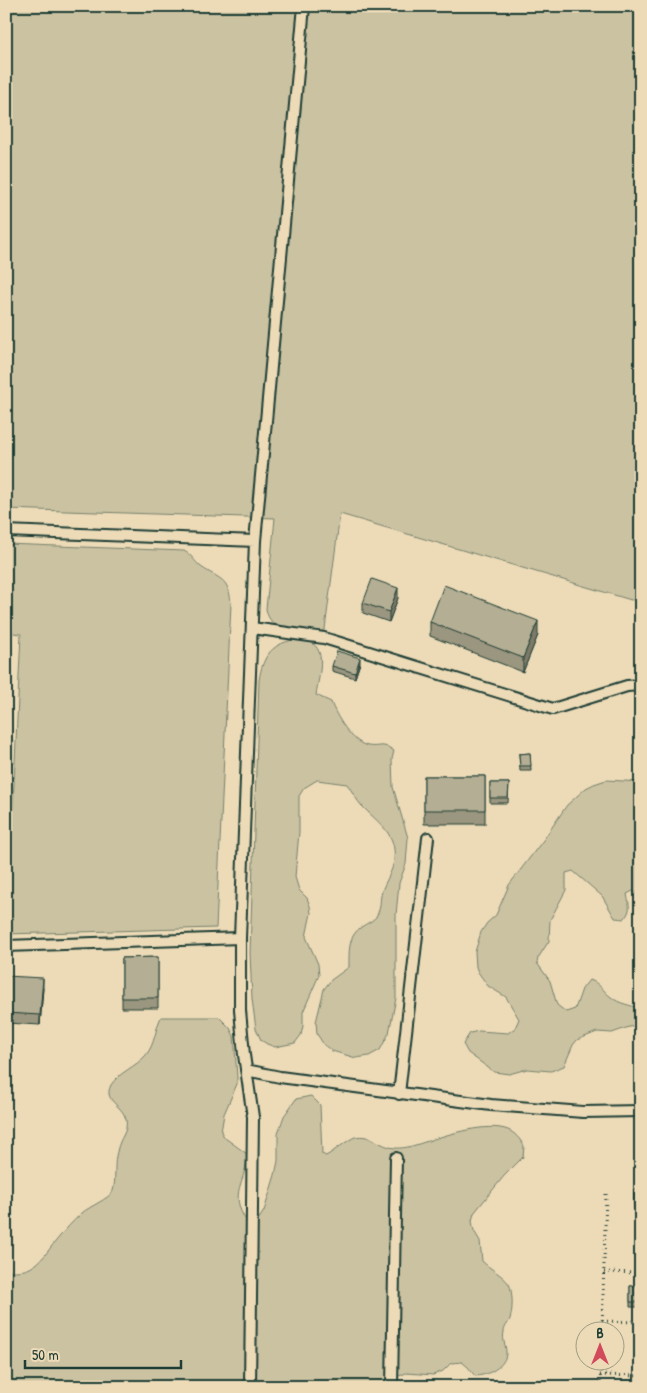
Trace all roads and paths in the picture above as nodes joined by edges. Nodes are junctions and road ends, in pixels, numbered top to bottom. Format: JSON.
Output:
{"nodes":[{"id":1,"x":304,"y":6,"type":"edge"},
{"id":2,"x":6,"y":531,"type":"edge"},
{"id":3,"x":255,"y":541,"type":"junction"},
{"id":4,"x":252,"y":628,"type":"junction"},
{"id":5,"x":641,"y":685,"type":"edge"},
{"id":6,"x":428,"y":838,"type":"dead end"},
{"id":7,"x":240,"y":938,"type":"junction"},
{"id":8,"x":6,"y":946,"type":"edge"},
{"id":9,"x":246,"y":1070,"type":"junction"},
{"id":10,"x":398,"y":1094,"type":"junction"},
{"id":11,"x":641,"y":1111,"type":"edge"},
{"id":12,"x":396,"y":1158,"type":"dead end"},
{"id":13,"x":606,"y":1194,"type":"dead end"},
{"id":14,"x":604,"y":1272,"type":"junction"},
{"id":15,"x":641,"y":1273,"type":"edge"},
{"id":16,"x":602,"y":1320,"type":"edge"},
{"id":17,"x":624,"y":1322,"type":"edge"},
{"id":18,"x":641,"y":1322,"type":"edge"},
{"id":19,"x":600,"y":1370,"type":"edge"},
{"id":20,"x":600,"y":1375,"type":"junction"},
{"id":21,"x":641,"y":1376,"type":"edge"},
{"id":22,"x":250,"y":1387,"type":"edge"},
{"id":23,"x":392,"y":1387,"type":"edge"},
{"id":24,"x":600,"y":1387,"type":"edge"}],
"edges":[{"from":1,"to":3,"type":"lane"},
{"from":2,"to":3,"type":"lane"},
{"from":3,"to":4,"type":"lane"},
{"from":4,"to":5,"type":"lane"},
{"from":4,"to":7,"type":"lane"},
{"from":6,"to":10,"type":"lane"},
{"from":7,"to":8,"type":"lane"},
{"from":7,"to":9,"type":"lane"},
{"from":9,"to":10,"type":"lane"},
{"from":9,"to":22,"type":"lane"},
{"from":10,"to":11,"type":"lane"},
{"from":12,"to":23,"type":"lane"},
{"from":13,"to":14,"type":"path"},
{"from":14,"to":15,"type":"path"},
{"from":14,"to":16,"type":"path"},
{"from":17,"to":18,"type":"path"},
{"from":19,"to":20,"type":"path"},
{"from":20,"to":21,"type":"path"},
{"from":20,"to":24,"type":"path"}]}
